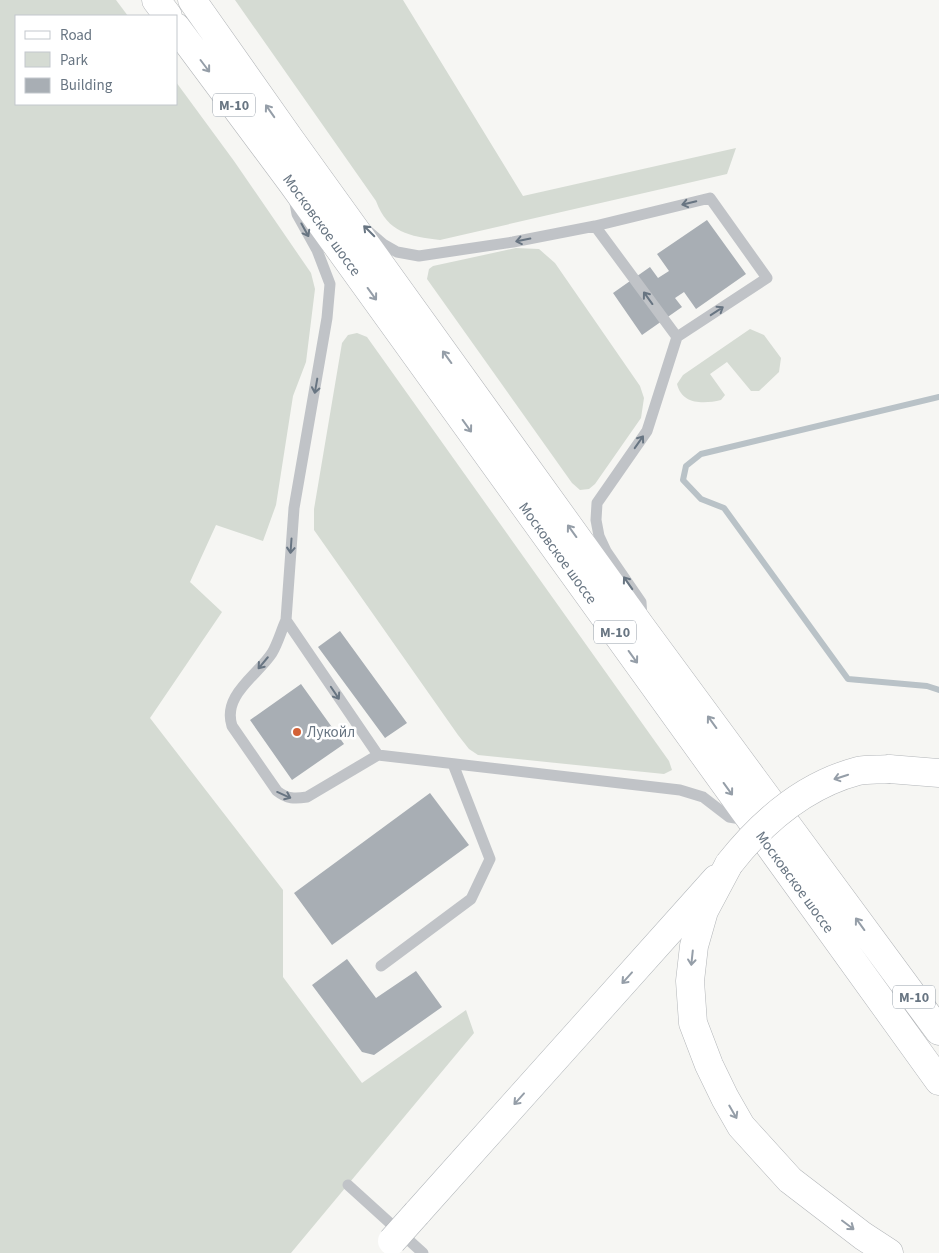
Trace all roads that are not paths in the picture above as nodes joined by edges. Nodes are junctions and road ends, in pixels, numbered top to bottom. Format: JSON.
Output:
{"nodes":[{"id":1,"x":156,"y":0,"type":"edge"},
{"id":2,"x":192,"y":0,"type":"edge"},
{"id":3,"x":167,"y":15,"type":"edge"},
{"id":4,"x":178,"y":30,"type":"edge"},
{"id":5,"x":290,"y":140,"type":"junction"},
{"id":6,"x":292,"y":184,"type":"junction"},
{"id":7,"x":595,"y":226,"type":"junction"},
{"id":8,"x":676,"y":338,"type":"junction"},
{"id":9,"x":286,"y":620,"type":"junction"},
{"id":10,"x":642,"y":628,"type":"junction"},
{"id":11,"x":378,"y":755,"type":"junction"},
{"id":12,"x":453,"y":764,"type":"junction"},
{"id":13,"x":939,"y":773,"type":"edge"},
{"id":14,"x":750,"y":820,"type":"junction"},
{"id":15,"x":699,"y":907,"type":"junction"},
{"id":16,"x":381,"y":966,"type":"dead end"},
{"id":17,"x":939,"y":1031,"type":"edge"},
{"id":18,"x":939,"y":1081,"type":"edge"},
{"id":19,"x":348,"y":1185,"type":"dead end"},
{"id":20,"x":386,"y":1247,"type":"edge"},
{"id":21,"x":423,"y":1253,"type":"edge"},
{"id":22,"x":889,"y":1253,"type":"edge"}],
"edges":[{"from":1,"to":3,"type":"main road"},
{"from":5,"to":2,"type":"main road","name":"Московское шоссе","number":"М-10","one_way":true},
{"from":4,"to":6,"type":"main road","name":"Московское шоссе","number":"М-10","one_way":true},
{"from":7,"to":5,"type":"lane","one_way":true},
{"from":10,"to":5,"type":"main road","name":"Московское шоссе","number":"М-10","one_way":true},
{"from":6,"to":9,"type":"lane","one_way":true},
{"from":6,"to":14,"type":"main road","name":"Московское шоссе","number":"М-10","one_way":true},
{"from":8,"to":7,"type":"lane","one_way":true},
{"from":8,"to":7,"type":"lane","one_way":true},
{"from":10,"to":8,"type":"lane","one_way":true},
{"from":9,"to":11,"type":"lane","one_way":true},
{"from":9,"to":11,"type":"lane","one_way":true},
{"from":17,"to":10,"type":"main road","name":"Московское шоссе","number":"М-10","one_way":true},
{"from":11,"to":12,"type":"lane"},
{"from":12,"to":14,"type":"lane"},
{"from":12,"to":16,"type":"lane"},
{"from":13,"to":15,"type":"main road","one_way":true,"bridge":true},
{"from":14,"to":18,"type":"main road","name":"Московское шоссе","number":"М-10"},
{"from":15,"to":20,"type":"main road","one_way":true,"bridge":true},
{"from":15,"to":22,"type":"main road","one_way":true},
{"from":19,"to":21,"type":"lane"}]}
